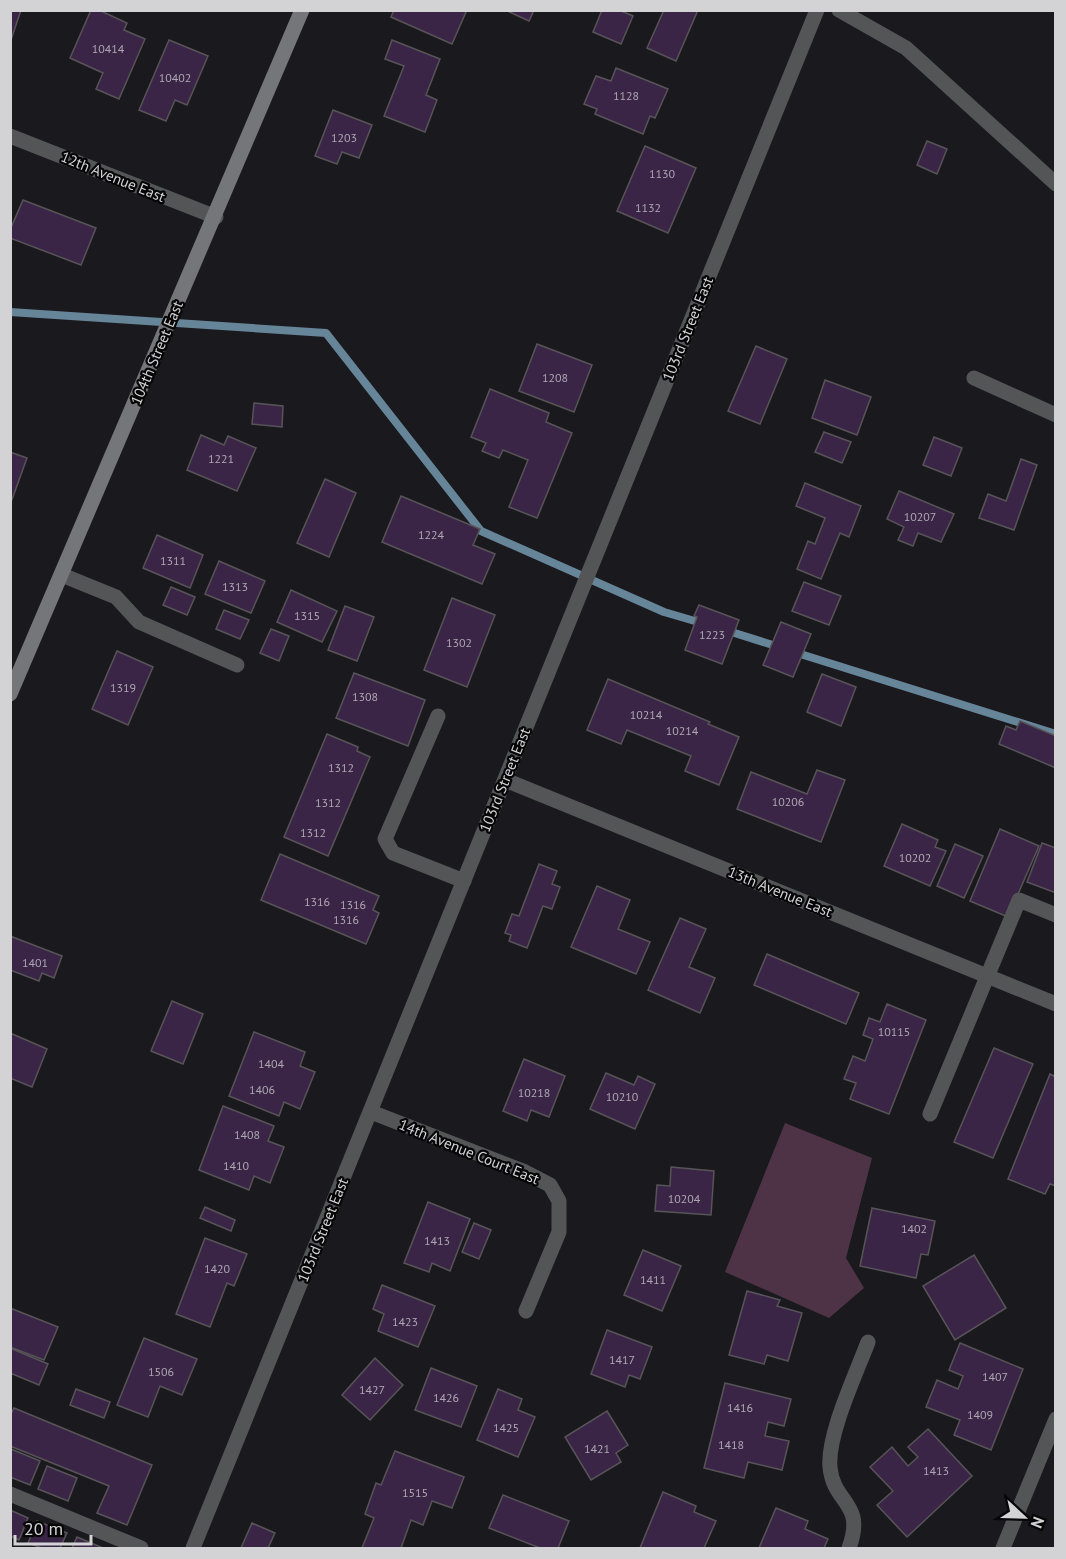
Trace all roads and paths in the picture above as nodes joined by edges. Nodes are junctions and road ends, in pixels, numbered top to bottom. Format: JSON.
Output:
{"nodes":[{"id":1,"x":302,"y":10,"type":"edge"},
{"id":2,"x":817,"y":10,"type":"edge"},
{"id":3,"x":839,"y":10,"type":"edge"},
{"id":4,"x":10,"y":136,"type":"edge"},
{"id":5,"x":1056,"y":184,"type":"edge"},
{"id":6,"x":216,"y":217,"type":"junction"},
{"id":7,"x":974,"y":378,"type":"dead end"},
{"id":8,"x":1056,"y":415,"type":"edge"},
{"id":9,"x":62,"y":575,"type":"junction"},
{"id":10,"x":237,"y":665,"type":"dead end"},
{"id":11,"x":10,"y":694,"type":"edge"},
{"id":12,"x":438,"y":716,"type":"dead end"},
{"id":13,"x":506,"y":780,"type":"junction"},
{"id":14,"x":464,"y":881,"type":"junction"},
{"id":15,"x":1056,"y":915,"type":"edge"},
{"id":16,"x":988,"y":977,"type":"junction"},
{"id":17,"x":1056,"y":1004,"type":"edge"},
{"id":18,"x":371,"y":1113,"type":"junction"},
{"id":19,"x":930,"y":1113,"type":"dead end"},
{"id":20,"x":526,"y":1311,"type":"dead end"},
{"id":21,"x":868,"y":1342,"type":"dead end"},
{"id":22,"x":1056,"y":1419,"type":"edge"},
{"id":23,"x":10,"y":1494,"type":"edge"},
{"id":24,"x":141,"y":1548,"type":"edge"},
{"id":25,"x":193,"y":1548,"type":"edge"},
{"id":26,"x":849,"y":1548,"type":"edge"},
{"id":27,"x":1003,"y":1548,"type":"edge"}],
"edges":[{"from":1,"to":6,"type":"street","name":"104th Street East"},
{"from":2,"to":13,"type":"street","name":"103rd Street East"},
{"from":3,"to":5,"type":"street"},
{"from":4,"to":6,"type":"street","name":"12th Avenue East"},
{"from":6,"to":9,"type":"street","name":"104th Street East"},
{"from":7,"to":8,"type":"street"},
{"from":9,"to":10,"type":"street"},
{"from":9,"to":11,"type":"street","name":"104th Street East"},
{"from":12,"to":14,"type":"street"},
{"from":13,"to":14,"type":"street","name":"103rd Street East"},
{"from":13,"to":16,"type":"street","name":"13th Avenue East"},
{"from":14,"to":18,"type":"street","name":"103rd Street East"},
{"from":15,"to":16,"type":"street"},
{"from":16,"to":17,"type":"street","name":"13th Avenue East"},
{"from":16,"to":19,"type":"street"},
{"from":18,"to":20,"type":"street","name":"14th Avenue Court East"},
{"from":18,"to":25,"type":"street","name":"103rd Street East"},
{"from":21,"to":26,"type":"street"},
{"from":22,"to":27,"type":"street"},
{"from":23,"to":24,"type":"street"}]}
